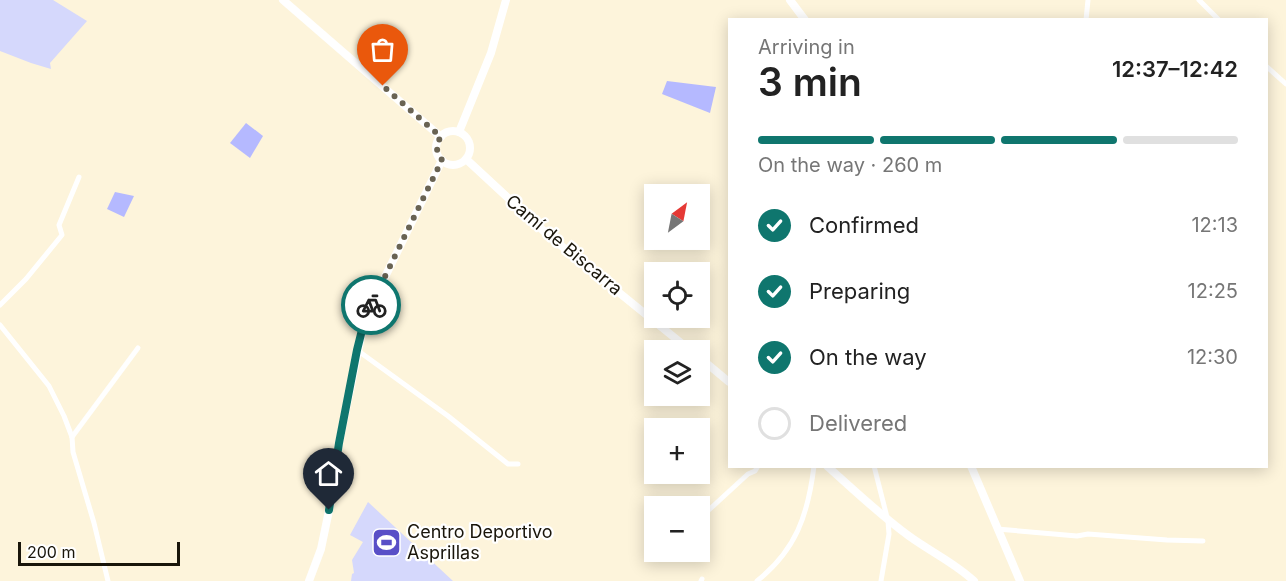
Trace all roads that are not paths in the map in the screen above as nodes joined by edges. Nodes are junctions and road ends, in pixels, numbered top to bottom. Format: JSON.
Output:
{"nodes":[{"id":1,"x":283,"y":0,"type":"edge"},
{"id":2,"x":506,"y":0,"type":"edge"},
{"id":3,"x":790,"y":0,"type":"edge"},
{"id":4,"x":1088,"y":0,"type":"edge"},
{"id":5,"x":1199,"y":0,"type":"edge"},
{"id":6,"x":804,"y":18,"type":"edge"},
{"id":7,"x":1086,"y":18,"type":"edge"},
{"id":8,"x":1217,"y":18,"type":"edge"},
{"id":9,"x":1268,"y":68,"type":"edge"},
{"id":10,"x":1286,"y":84,"type":"edge"},
{"id":11,"x":459,"y":132,"type":"junction"},
{"id":12,"x":441,"y":137,"type":"junction"},
{"id":13,"x":466,"y":159,"type":"junction"},
{"id":14,"x":442,"y":160,"type":"junction"},
{"id":15,"x":80,"y":177,"type":"dead end"},
{"id":16,"x":0,"y":305,"type":"edge"},
{"id":17,"x":0,"y":325,"type":"edge"},
{"id":18,"x":677,"y":340,"type":"edge"},
{"id":19,"x":138,"y":348,"type":"dead end"},
{"id":20,"x":357,"y":350,"type":"junction"},
{"id":21,"x":710,"y":366,"type":"edge"},
{"id":22,"x":728,"y":381,"type":"edge"},
{"id":23,"x":72,"y":437,"type":"junction"},
{"id":24,"x":518,"y":464,"type":"dead end"},
{"id":25,"x":757,"y":468,"type":"edge"},
{"id":26,"x":814,"y":468,"type":"edge"},
{"id":27,"x":829,"y":468,"type":"edge"},
{"id":28,"x":875,"y":468,"type":"edge"},
{"id":29,"x":972,"y":468,"type":"edge"},
{"id":30,"x":710,"y":509,"type":"edge"},
{"id":31,"x":888,"y":521,"type":"junction"},
{"id":32,"x":997,"y":529,"type":"junction"},
{"id":33,"x":1203,"y":541,"type":"dead end"},
{"id":34,"x":108,"y":581,"type":"edge"},
{"id":35,"x":309,"y":581,"type":"edge"},
{"id":36,"x":757,"y":581,"type":"edge"},
{"id":37,"x":881,"y":581,"type":"edge"},
{"id":38,"x":975,"y":581,"type":"edge"},
{"id":39,"x":1020,"y":581,"type":"edge"}],
"edges":[{"from":1,"to":12,"type":"main road"},
{"from":2,"to":11,"type":"main road"},
{"from":3,"to":6,"type":"main road"},
{"from":4,"to":7,"type":"street"},
{"from":5,"to":8,"type":"street"},
{"from":9,"to":10,"type":"street"},
{"from":11,"to":12,"type":"main road"},
{"from":11,"to":13,"type":"main road"},
{"from":12,"to":14,"type":"main road"},
{"from":13,"to":14,"type":"main road"},
{"from":13,"to":18,"type":"main road","name":"Camí de Biscarra"},
{"from":14,"to":20,"type":"main road"},
{"from":15,"to":16,"type":"street"},
{"from":17,"to":23,"type":"street"},
{"from":19,"to":23,"type":"street"},
{"from":20,"to":24,"type":"street"},
{"from":20,"to":35,"type":"main road"},
{"from":21,"to":22,"type":"main road"},
{"from":23,"to":34,"type":"street"},
{"from":25,"to":30,"type":"street"},
{"from":26,"to":36,"type":"street"},
{"from":27,"to":31,"type":"main road"},
{"from":28,"to":31,"type":"street"},
{"from":29,"to":32,"type":"main road"},
{"from":31,"to":37,"type":"street"},
{"from":31,"to":38,"type":"main road"},
{"from":32,"to":33,"type":"street"},
{"from":32,"to":39,"type":"main road"}]}
